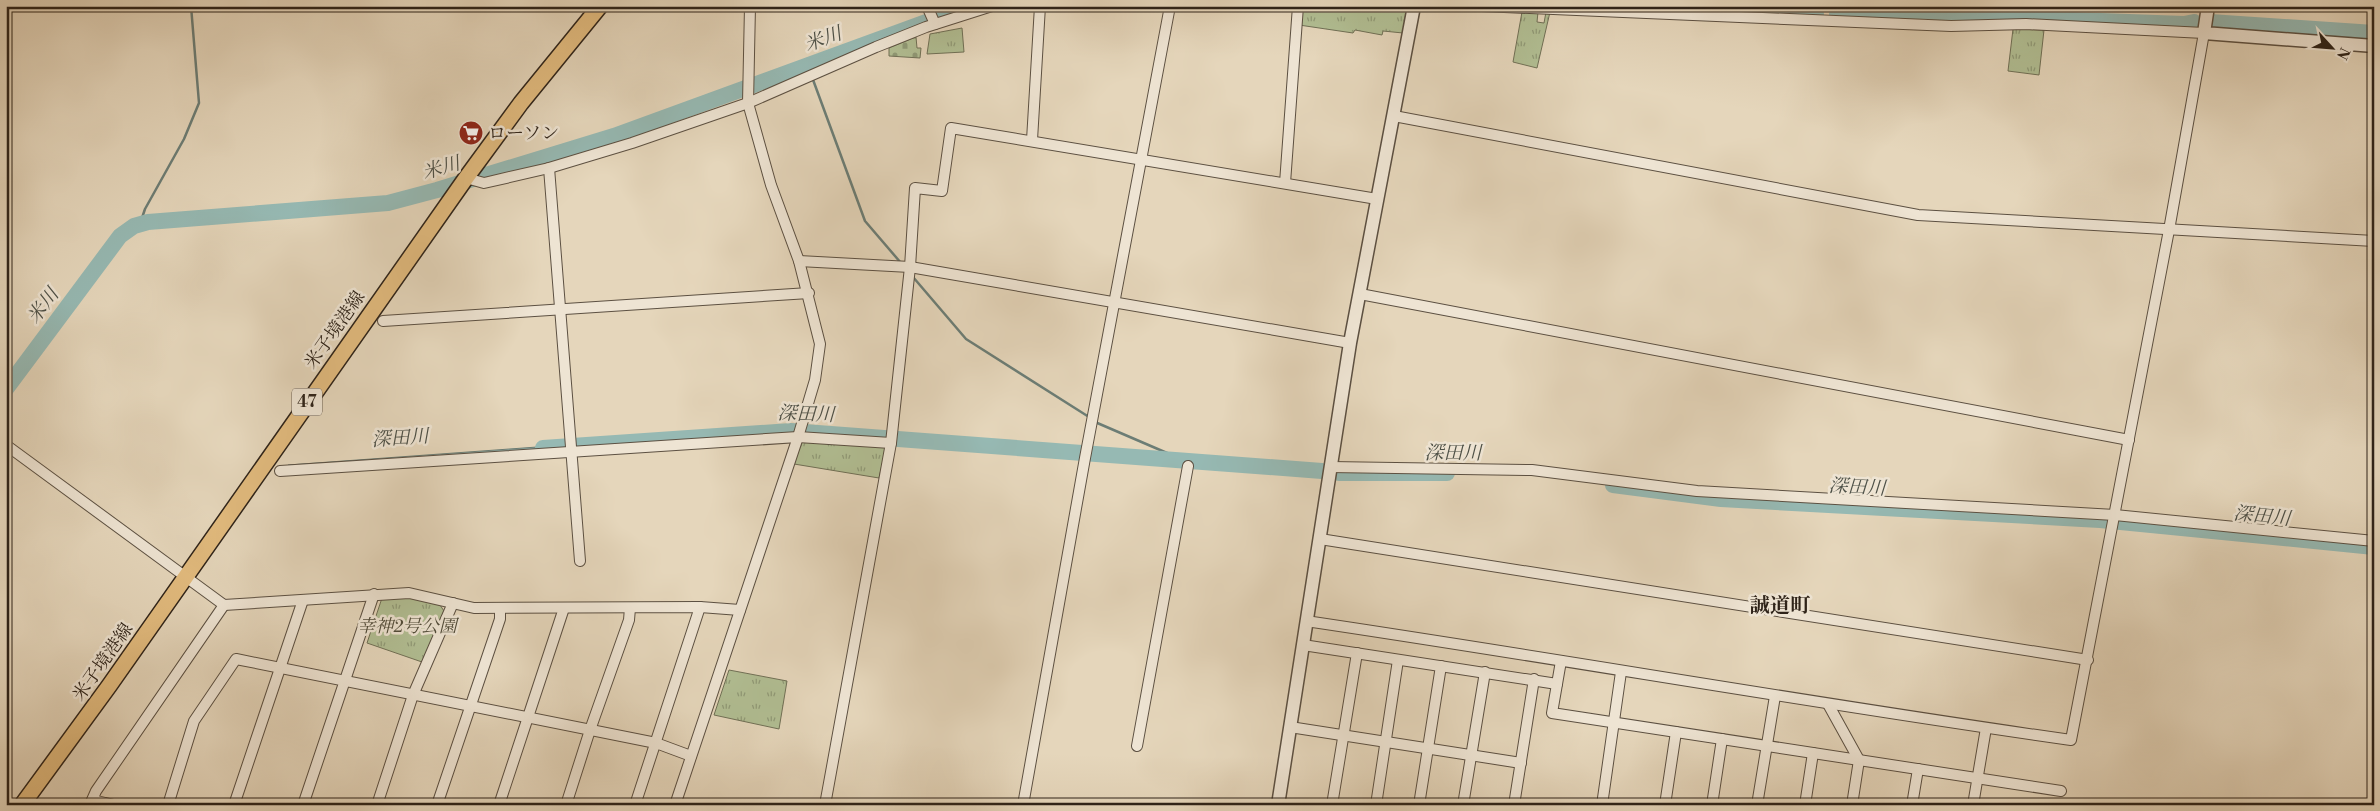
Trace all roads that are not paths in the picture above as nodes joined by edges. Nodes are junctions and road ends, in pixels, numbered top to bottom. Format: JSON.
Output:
{"nodes":[{"id":1,"x":600,"y":6,"type":"edge"},
{"id":2,"x":750,"y":6,"type":"edge"},
{"id":3,"x":927,"y":6,"type":"edge"},
{"id":4,"x":992,"y":6,"type":"edge"},
{"id":5,"x":1040,"y":6,"type":"edge"},
{"id":6,"x":1170,"y":6,"type":"edge"},
{"id":7,"x":1298,"y":6,"type":"edge"},
{"id":8,"x":1414,"y":6,"type":"edge"},
{"id":9,"x":1482,"y":6,"type":"edge"},
{"id":10,"x":2208,"y":6,"type":"edge"},
{"id":11,"x":935,"y":24,"type":"junction"},
{"id":12,"x":2204,"y":33,"type":"junction"},
{"id":13,"x":2374,"y":46,"type":"edge"},
{"id":14,"x":748,"y":103,"type":"junction"},
{"id":15,"x":1394,"y":116,"type":"junction"},
{"id":16,"x":1032,"y":140,"type":"junction"},
{"id":17,"x":1141,"y":158,"type":"junction"},
{"id":18,"x":549,"y":168,"type":"junction"},
{"id":19,"x":466,"y":178,"type":"junction"},
{"id":20,"x":1285,"y":183,"type":"junction"},
{"id":21,"x":1377,"y":199,"type":"junction"},
{"id":22,"x":2169,"y":230,"type":"junction"},
{"id":23,"x":2374,"y":240,"type":"edge"},
{"id":24,"x":799,"y":261,"type":"junction"},
{"id":25,"x":910,"y":267,"type":"junction"},
{"id":26,"x":809,"y":293,"type":"junction"},
{"id":27,"x":1360,"y":294,"type":"junction"},
{"id":28,"x":1114,"y":302,"type":"junction"},
{"id":29,"x":562,"y":310,"type":"junction"},
{"id":30,"x":383,"y":320,"type":"dead end"},
{"id":31,"x":1350,"y":343,"type":"junction"},
{"id":32,"x":798,"y":437,"type":"junction"},
{"id":33,"x":2129,"y":440,"type":"junction"},
{"id":34,"x":891,"y":443,"type":"junction"},
{"id":35,"x":6,"y":445,"type":"edge"},
{"id":36,"x":572,"y":451,"type":"junction"},
{"id":37,"x":1188,"y":466,"type":"dead end"},
{"id":38,"x":1330,"y":467,"type":"junction"},
{"id":39,"x":280,"y":470,"type":"dead end"},
{"id":40,"x":2115,"y":515,"type":"junction"},
{"id":41,"x":1320,"y":539,"type":"junction"},
{"id":42,"x":2374,"y":541,"type":"edge"},
{"id":43,"x":580,"y":561,"type":"dead end"},
{"id":44,"x":185,"y":577,"type":"junction"},
{"id":45,"x":374,"y":594,"type":"junction"},
{"id":46,"x":303,"y":600,"type":"junction"},
{"id":47,"x":453,"y":603,"type":"junction"},
{"id":48,"x":224,"y":605,"type":"junction"},
{"id":49,"x":700,"y":607,"type":"junction"},
{"id":50,"x":564,"y":608,"type":"junction"},
{"id":51,"x":630,"y":608,"type":"junction"},
{"id":52,"x":500,"y":609,"type":"junction"},
{"id":53,"x":740,"y":610,"type":"junction"},
{"id":54,"x":1306,"y":621,"type":"junction"},
{"id":55,"x":1303,"y":645,"type":"junction"},
{"id":56,"x":1357,"y":653,"type":"junction"},
{"id":57,"x":1398,"y":660,"type":"junction"},
{"id":58,"x":1561,"y":660,"type":"junction"},
{"id":59,"x":2088,"y":660,"type":"junction"},
{"id":60,"x":1441,"y":666,"type":"junction"},
{"id":61,"x":280,"y":669,"type":"junction"},
{"id":62,"x":1485,"y":672,"type":"junction"},
{"id":63,"x":1621,"y":672,"type":"junction"},
{"id":64,"x":1534,"y":679,"type":"junction"},
{"id":65,"x":344,"y":681,"type":"junction"},
{"id":66,"x":1557,"y":684,"type":"junction"},
{"id":67,"x":413,"y":695,"type":"junction"},
{"id":68,"x":1775,"y":696,"type":"junction"},
{"id":69,"x":1828,"y":704,"type":"junction"},
{"id":70,"x":470,"y":706,"type":"junction"},
{"id":71,"x":527,"y":719,"type":"junction"},
{"id":72,"x":1613,"y":722,"type":"junction"},
{"id":73,"x":1290,"y":727,"type":"junction"},
{"id":74,"x":1986,"y":728,"type":"junction"},
{"id":75,"x":590,"y":730,"type":"junction"},
{"id":76,"x":1676,"y":732,"type":"junction"},
{"id":77,"x":1344,"y":735,"type":"junction"},
{"id":78,"x":1722,"y":739,"type":"junction"},
{"id":79,"x":1386,"y":742,"type":"junction"},
{"id":80,"x":656,"y":743,"type":"junction"},
{"id":81,"x":1137,"y":746,"type":"dead end"},
{"id":82,"x":1766,"y":746,"type":"junction"},
{"id":83,"x":1428,"y":748,"type":"junction"},
{"id":84,"x":1812,"y":753,"type":"junction"},
{"id":85,"x":1471,"y":755,"type":"junction"},
{"id":86,"x":692,"y":756,"type":"junction"},
{"id":87,"x":1859,"y":760,"type":"junction"},
{"id":88,"x":1521,"y":763,"type":"junction"},
{"id":89,"x":1918,"y":769,"type":"junction"},
{"id":90,"x":1978,"y":778,"type":"junction"},
{"id":91,"x":2061,"y":791,"type":"dead end"},
{"id":92,"x":22,"y":805,"type":"edge"},
{"id":93,"x":114,"y":805,"type":"edge"},
{"id":94,"x":168,"y":805,"type":"edge"},
{"id":95,"x":234,"y":805,"type":"edge"},
{"id":96,"x":303,"y":805,"type":"edge"},
{"id":97,"x":377,"y":805,"type":"edge"},
{"id":98,"x":437,"y":805,"type":"edge"},
{"id":99,"x":499,"y":805,"type":"edge"},
{"id":100,"x":566,"y":805,"type":"edge"},
{"id":101,"x":635,"y":805,"type":"edge"},
{"id":102,"x":675,"y":805,"type":"edge"},
{"id":103,"x":825,"y":805,"type":"edge"},
{"id":104,"x":1023,"y":805,"type":"edge"},
{"id":105,"x":1278,"y":805,"type":"edge"},
{"id":106,"x":1332,"y":805,"type":"edge"},
{"id":107,"x":1376,"y":805,"type":"edge"},
{"id":108,"x":1419,"y":805,"type":"edge"},
{"id":109,"x":1463,"y":805,"type":"edge"},
{"id":110,"x":1514,"y":805,"type":"edge"},
{"id":111,"x":1602,"y":805,"type":"edge"},
{"id":112,"x":1665,"y":805,"type":"edge"},
{"id":113,"x":1712,"y":805,"type":"edge"},
{"id":114,"x":1757,"y":805,"type":"edge"},
{"id":115,"x":1805,"y":805,"type":"edge"},
{"id":116,"x":1852,"y":805,"type":"edge"},
{"id":117,"x":1912,"y":805,"type":"edge"},
{"id":118,"x":1973,"y":805,"type":"edge"}],
"edges":[{"from":1,"to":19,"type":"main road","name":"米子境港線","number":"47"},
{"from":2,"to":14,"type":"street"},
{"from":3,"to":11,"type":"street"},
{"from":4,"to":11,"type":"street"},
{"from":5,"to":16,"type":"street"},
{"from":6,"to":17,"type":"street"},
{"from":7,"to":20,"type":"street"},
{"from":8,"to":15,"type":"street"},
{"from":9,"to":12,"type":"street"},
{"from":10,"to":12,"type":"street"},
{"from":11,"to":14,"type":"street"},
{"from":12,"to":13,"type":"street"},
{"from":12,"to":22,"type":"street"},
{"from":14,"to":18,"type":"street"},
{"from":14,"to":24,"type":"street"},
{"from":15,"to":21,"type":"street"},
{"from":15,"to":22,"type":"street"},
{"from":16,"to":17,"type":"street"},
{"from":16,"to":25,"type":"street"},
{"from":17,"to":20,"type":"street"},
{"from":17,"to":28,"type":"street"},
{"from":18,"to":19,"type":"street"},
{"from":18,"to":29,"type":"street"},
{"from":19,"to":44,"type":"main road","name":"米子境港線","number":"47"},
{"from":20,"to":21,"type":"street"},
{"from":21,"to":27,"type":"street"},
{"from":22,"to":23,"type":"street"},
{"from":22,"to":33,"type":"street"},
{"from":24,"to":25,"type":"street"},
{"from":24,"to":26,"type":"street"},
{"from":25,"to":28,"type":"street"},
{"from":25,"to":34,"type":"street"},
{"from":26,"to":29,"type":"street"},
{"from":26,"to":32,"type":"street"},
{"from":27,"to":31,"type":"street"},
{"from":27,"to":33,"type":"street"},
{"from":28,"to":31,"type":"street"},
{"from":28,"to":104,"type":"street"},
{"from":29,"to":30,"type":"street"},
{"from":29,"to":36,"type":"street"},
{"from":31,"to":38,"type":"street"},
{"from":32,"to":34,"type":"street"},
{"from":32,"to":36,"type":"street"},
{"from":32,"to":53,"type":"street"},
{"from":33,"to":40,"type":"street"},
{"from":34,"to":103,"type":"street"},
{"from":35,"to":44,"type":"street"},
{"from":36,"to":39,"type":"street"},
{"from":36,"to":43,"type":"street"},
{"from":37,"to":81,"type":"street"},
{"from":38,"to":40,"type":"street"},
{"from":38,"to":41,"type":"street"},
{"from":40,"to":42,"type":"street"},
{"from":40,"to":59,"type":"street"},
{"from":41,"to":54,"type":"street"},
{"from":41,"to":59,"type":"street"},
{"from":44,"to":48,"type":"street"},
{"from":44,"to":92,"type":"main road","name":"米子境港線","number":"47"},
{"from":45,"to":46,"type":"street"},
{"from":45,"to":47,"type":"street"},
{"from":45,"to":65,"type":"street"},
{"from":46,"to":48,"type":"street"},
{"from":46,"to":61,"type":"street"},
{"from":47,"to":52,"type":"street"},
{"from":47,"to":67,"type":"street"},
{"from":48,"to":93,"type":"street"},
{"from":49,"to":51,"type":"street"},
{"from":49,"to":53,"type":"street"},
{"from":49,"to":80,"type":"street"},
{"from":50,"to":51,"type":"street"},
{"from":50,"to":52,"type":"street"},
{"from":50,"to":71,"type":"street"},
{"from":51,"to":75,"type":"street"},
{"from":52,"to":70,"type":"street"},
{"from":53,"to":86,"type":"street"},
{"from":54,"to":55,"type":"street"},
{"from":54,"to":58,"type":"street"},
{"from":55,"to":56,"type":"street"},
{"from":55,"to":73,"type":"street"},
{"from":56,"to":57,"type":"street"},
{"from":56,"to":77,"type":"street"},
{"from":57,"to":60,"type":"street"},
{"from":57,"to":79,"type":"street"},
{"from":58,"to":63,"type":"street"},
{"from":58,"to":66,"type":"street"},
{"from":59,"to":74,"type":"street"},
{"from":60,"to":62,"type":"street"},
{"from":60,"to":83,"type":"street"},
{"from":61,"to":65,"type":"street"},
{"from":61,"to":94,"type":"street"},
{"from":61,"to":95,"type":"street"},
{"from":62,"to":64,"type":"street"},
{"from":62,"to":85,"type":"street"},
{"from":63,"to":68,"type":"street"},
{"from":63,"to":72,"type":"street"},
{"from":64,"to":66,"type":"street"},
{"from":64,"to":88,"type":"street"},
{"from":65,"to":67,"type":"street"},
{"from":65,"to":96,"type":"street"},
{"from":66,"to":72,"type":"street"},
{"from":67,"to":70,"type":"street"},
{"from":67,"to":97,"type":"street"},
{"from":68,"to":69,"type":"street"},
{"from":68,"to":82,"type":"street"},
{"from":69,"to":74,"type":"street"},
{"from":69,"to":87,"type":"street"},
{"from":70,"to":71,"type":"street"},
{"from":70,"to":98,"type":"street"},
{"from":71,"to":75,"type":"street"},
{"from":71,"to":99,"type":"street"},
{"from":72,"to":76,"type":"street"},
{"from":72,"to":111,"type":"street"},
{"from":73,"to":77,"type":"street"},
{"from":73,"to":105,"type":"street"},
{"from":74,"to":90,"type":"street"},
{"from":75,"to":80,"type":"street"},
{"from":75,"to":100,"type":"street"},
{"from":76,"to":78,"type":"street"},
{"from":76,"to":112,"type":"street"},
{"from":77,"to":79,"type":"street"},
{"from":77,"to":106,"type":"street"},
{"from":78,"to":82,"type":"street"},
{"from":78,"to":113,"type":"street"},
{"from":79,"to":83,"type":"street"},
{"from":79,"to":107,"type":"street"},
{"from":80,"to":86,"type":"street"},
{"from":80,"to":101,"type":"street"},
{"from":82,"to":84,"type":"street"},
{"from":82,"to":114,"type":"street"},
{"from":83,"to":85,"type":"street"},
{"from":83,"to":108,"type":"street"},
{"from":84,"to":87,"type":"street"},
{"from":84,"to":115,"type":"street"},
{"from":85,"to":88,"type":"street"},
{"from":85,"to":109,"type":"street"},
{"from":86,"to":102,"type":"street"},
{"from":87,"to":89,"type":"street"},
{"from":87,"to":116,"type":"street"},
{"from":88,"to":110,"type":"street"},
{"from":89,"to":90,"type":"street"},
{"from":89,"to":117,"type":"street"},
{"from":90,"to":91,"type":"street"},
{"from":90,"to":118,"type":"street"}]}
